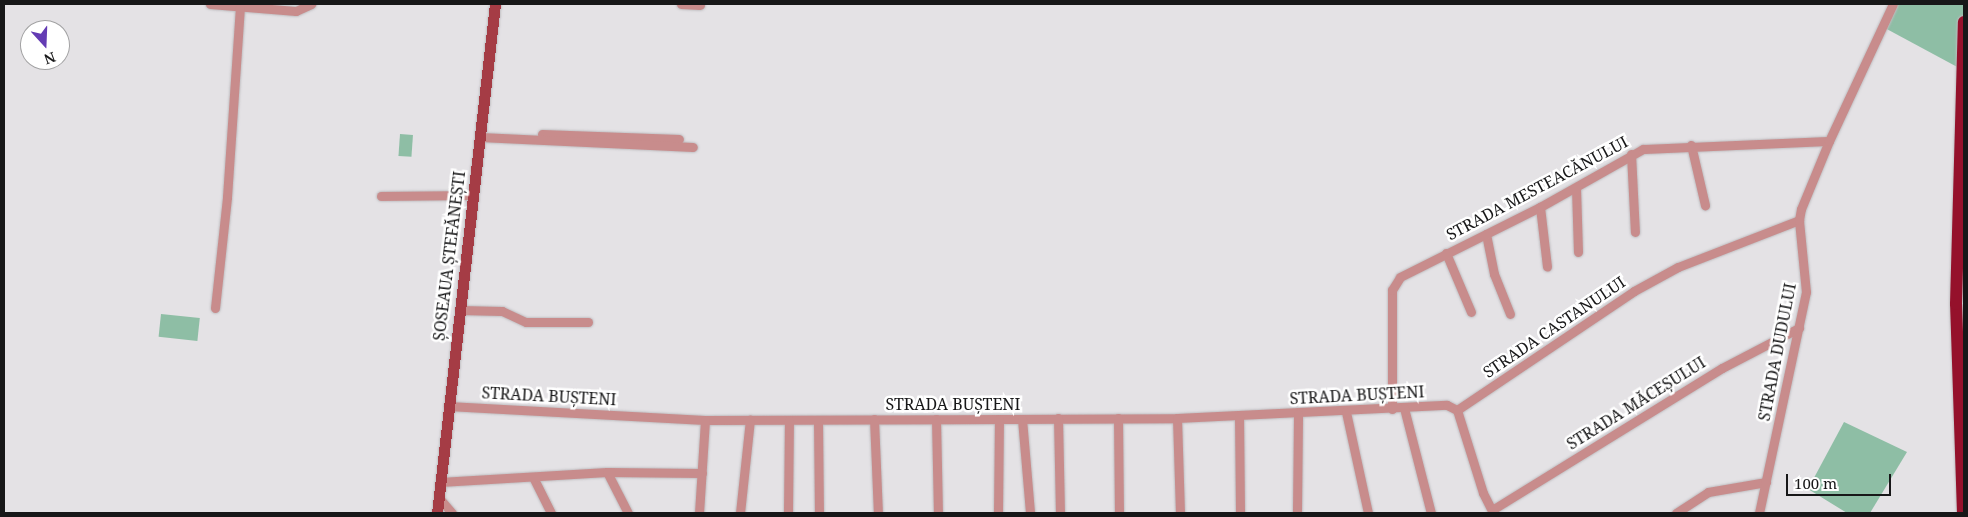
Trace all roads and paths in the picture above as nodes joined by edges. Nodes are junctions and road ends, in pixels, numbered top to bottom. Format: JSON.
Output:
{"nodes":[{"id":1,"x":210,"y":4,"type":"edge"},
{"id":2,"x":311,"y":4,"type":"edge"},
{"id":3,"x":495,"y":4,"type":"edge"},
{"id":4,"x":681,"y":4,"type":"edge"},
{"id":5,"x":1894,"y":4,"type":"edge"},
{"id":6,"x":700,"y":5,"type":"dead end"},
{"id":7,"x":240,"y":6,"type":"junction"},
{"id":8,"x":1964,"y":22,"type":"edge"},
{"id":9,"x":481,"y":134,"type":"junction"},
{"id":10,"x":679,"y":139,"type":"dead end"},
{"id":11,"x":1828,"y":140,"type":"junction"},
{"id":12,"x":1691,"y":145,"type":"junction"},
{"id":13,"x":693,"y":147,"type":"dead end"},
{"id":14,"x":1631,"y":154,"type":"junction"},
{"id":15,"x":1576,"y":188,"type":"junction"},
{"id":16,"x":381,"y":196,"type":"dead end"},
{"id":17,"x":472,"y":196,"type":"junction"},
{"id":18,"x":1705,"y":205,"type":"dead end"},
{"id":19,"x":1540,"y":207,"type":"junction"},
{"id":20,"x":1799,"y":220,"type":"junction"},
{"id":21,"x":1635,"y":232,"type":"dead end"},
{"id":22,"x":1486,"y":234,"type":"junction"},
{"id":23,"x":1578,"y":252,"type":"dead end"},
{"id":24,"x":1446,"y":253,"type":"junction"},
{"id":25,"x":1547,"y":267,"type":"dead end"},
{"id":26,"x":215,"y":308,"type":"dead end"},
{"id":27,"x":459,"y":310,"type":"junction"},
{"id":28,"x":1471,"y":312,"type":"dead end"},
{"id":29,"x":1510,"y":314,"type":"dead end"},
{"id":30,"x":588,"y":322,"type":"dead end"},
{"id":31,"x":1799,"y":328,"type":"junction"},
{"id":32,"x":448,"y":406,"type":"junction"},
{"id":33,"x":1404,"y":408,"type":"junction"},
{"id":34,"x":1392,"y":409,"type":"junction"},
{"id":35,"x":1457,"y":410,"type":"junction"},
{"id":36,"x":1346,"y":412,"type":"junction"},
{"id":37,"x":1298,"y":414,"type":"junction"},
{"id":38,"x":1239,"y":415,"type":"junction"},
{"id":39,"x":1058,"y":418,"type":"junction"},
{"id":40,"x":1118,"y":418,"type":"junction"},
{"id":41,"x":1177,"y":418,"type":"junction"},
{"id":42,"x":874,"y":419,"type":"junction"},
{"id":43,"x":936,"y":419,"type":"junction"},
{"id":44,"x":999,"y":419,"type":"junction"},
{"id":45,"x":1022,"y":419,"type":"junction"},
{"id":46,"x":706,"y":420,"type":"junction"},
{"id":47,"x":750,"y":420,"type":"junction"},
{"id":48,"x":789,"y":420,"type":"junction"},
{"id":49,"x":818,"y":420,"type":"junction"},
{"id":50,"x":608,"y":472,"type":"junction"},
{"id":51,"x":702,"y":473,"type":"junction"},
{"id":52,"x":533,"y":477,"type":"junction"},
{"id":53,"x":440,"y":482,"type":"junction"},
{"id":54,"x":1766,"y":482,"type":"junction"},
{"id":55,"x":439,"y":498,"type":"junction"},
{"id":56,"x":1493,"y":512,"type":"edge"},
{"id":57,"x":437,"y":513,"type":"edge"},
{"id":58,"x":452,"y":513,"type":"edge"},
{"id":59,"x":551,"y":513,"type":"edge"},
{"id":60,"x":628,"y":513,"type":"edge"},
{"id":61,"x":699,"y":513,"type":"edge"},
{"id":62,"x":740,"y":513,"type":"edge"},
{"id":63,"x":788,"y":513,"type":"edge"},
{"id":64,"x":819,"y":513,"type":"edge"},
{"id":65,"x":878,"y":513,"type":"edge"},
{"id":66,"x":938,"y":513,"type":"edge"},
{"id":67,"x":998,"y":513,"type":"edge"},
{"id":68,"x":1030,"y":513,"type":"edge"},
{"id":69,"x":1060,"y":513,"type":"edge"},
{"id":70,"x":1119,"y":513,"type":"edge"},
{"id":71,"x":1180,"y":513,"type":"edge"},
{"id":72,"x":1240,"y":513,"type":"edge"},
{"id":73,"x":1297,"y":513,"type":"edge"},
{"id":74,"x":1368,"y":513,"type":"edge"},
{"id":75,"x":1431,"y":513,"type":"edge"},
{"id":76,"x":1676,"y":513,"type":"edge"},
{"id":77,"x":1759,"y":513,"type":"edge"},
{"id":78,"x":1963,"y":513,"type":"edge"}],
"edges":[{"from":1,"to":7,"type":"street"},
{"from":2,"to":7,"type":"street"},
{"from":3,"to":9,"type":"main road","name":"ȘOSEAUA ȘTEFĂNEȘTI"},
{"from":4,"to":6,"type":"street"},
{"from":5,"to":11,"type":"street","name":"STRADA DUDULUI"},
{"from":7,"to":26,"type":"street"},
{"from":8,"to":78,"type":"highway"},
{"from":9,"to":10,"type":"street"},
{"from":9,"to":13,"type":"street"},
{"from":9,"to":17,"type":"main road","name":"ȘOSEAUA ȘTEFĂNEȘTI"},
{"from":11,"to":12,"type":"street","name":"STRADA MESTEACĂNULUI"},
{"from":11,"to":20,"type":"street","name":"STRADA DUDULUI"},
{"from":12,"to":14,"type":"street","name":"STRADA MESTEACĂNULUI"},
{"from":12,"to":18,"type":"street"},
{"from":14,"to":15,"type":"street","name":"STRADA MESTEACĂNULUI"},
{"from":14,"to":21,"type":"street"},
{"from":15,"to":19,"type":"street","name":"STRADA MESTEACĂNULUI"},
{"from":15,"to":23,"type":"street"},
{"from":16,"to":17,"type":"street"},
{"from":17,"to":27,"type":"main road","name":"ȘOSEAUA ȘTEFĂNEȘTI"},
{"from":19,"to":22,"type":"street","name":"STRADA MESTEACĂNULUI"},
{"from":19,"to":25,"type":"street"},
{"from":20,"to":31,"type":"street","name":"STRADA DUDULUI"},
{"from":20,"to":35,"type":"street","name":"STRADA CASTANULUI"},
{"from":22,"to":24,"type":"street","name":"STRADA MESTEACĂNULUI"},
{"from":22,"to":29,"type":"street"},
{"from":24,"to":28,"type":"street"},
{"from":24,"to":34,"type":"street","name":"STRADA MESTEACĂNULUI"},
{"from":27,"to":30,"type":"street"},
{"from":27,"to":32,"type":"main road","name":"ȘOSEAUA ȘTEFĂNEȘTI"},
{"from":31,"to":54,"type":"street","name":"STRADA DUDULUI"},
{"from":31,"to":56,"type":"street","name":"STRADA MĂCEȘULUI"},
{"from":32,"to":46,"type":"street","name":"STRADA BUȘTENI"},
{"from":32,"to":53,"type":"main road","name":"ȘOSEAUA ȘTEFĂNEȘTI"},
{"from":33,"to":34,"type":"street","name":"STRADA BUȘTENI"},
{"from":33,"to":35,"type":"street","name":"STRADA BUȘTENI"},
{"from":33,"to":75,"type":"street"},
{"from":34,"to":36,"type":"street","name":"STRADA BUȘTENI"},
{"from":35,"to":56,"type":"street"},
{"from":36,"to":37,"type":"street","name":"STRADA BUȘTENI"},
{"from":36,"to":74,"type":"street"},
{"from":37,"to":38,"type":"street","name":"STRADA BUȘTENI"},
{"from":37,"to":73,"type":"street"},
{"from":38,"to":41,"type":"street","name":"STRADA BUȘTENI"},
{"from":38,"to":72,"type":"street"},
{"from":39,"to":40,"type":"street","name":"STRADA BUȘTENI"},
{"from":39,"to":45,"type":"street","name":"STRADA BUȘTENI"},
{"from":39,"to":69,"type":"street"},
{"from":40,"to":41,"type":"street","name":"STRADA BUȘTENI"},
{"from":40,"to":70,"type":"street"},
{"from":41,"to":71,"type":"street"},
{"from":42,"to":43,"type":"street","name":"STRADA BUȘTENI"},
{"from":42,"to":49,"type":"street","name":"STRADA BUȘTENI"},
{"from":42,"to":65,"type":"street"},
{"from":43,"to":44,"type":"street","name":"STRADA BUȘTENI"},
{"from":43,"to":66,"type":"street"},
{"from":44,"to":45,"type":"street","name":"STRADA BUȘTENI"},
{"from":44,"to":67,"type":"street"},
{"from":45,"to":68,"type":"street"},
{"from":46,"to":47,"type":"street","name":"STRADA BUȘTENI"},
{"from":46,"to":51,"type":"street"},
{"from":47,"to":48,"type":"street","name":"STRADA BUȘTENI"},
{"from":47,"to":62,"type":"street"},
{"from":48,"to":49,"type":"street","name":"STRADA BUȘTENI"},
{"from":48,"to":63,"type":"street"},
{"from":49,"to":64,"type":"street"},
{"from":50,"to":51,"type":"street"},
{"from":50,"to":52,"type":"street"},
{"from":50,"to":60,"type":"street"},
{"from":51,"to":61,"type":"street"},
{"from":52,"to":53,"type":"street"},
{"from":52,"to":59,"type":"street"},
{"from":53,"to":55,"type":"main road","name":"ȘOSEAUA ȘTEFĂNEȘTI"},
{"from":54,"to":76,"type":"street"},
{"from":54,"to":77,"type":"street","name":"STRADA DUDULUI"},
{"from":55,"to":57,"type":"main road","name":"ȘOSEAUA ȘTEFĂNEȘTI"},
{"from":55,"to":58,"type":"street"}]}
